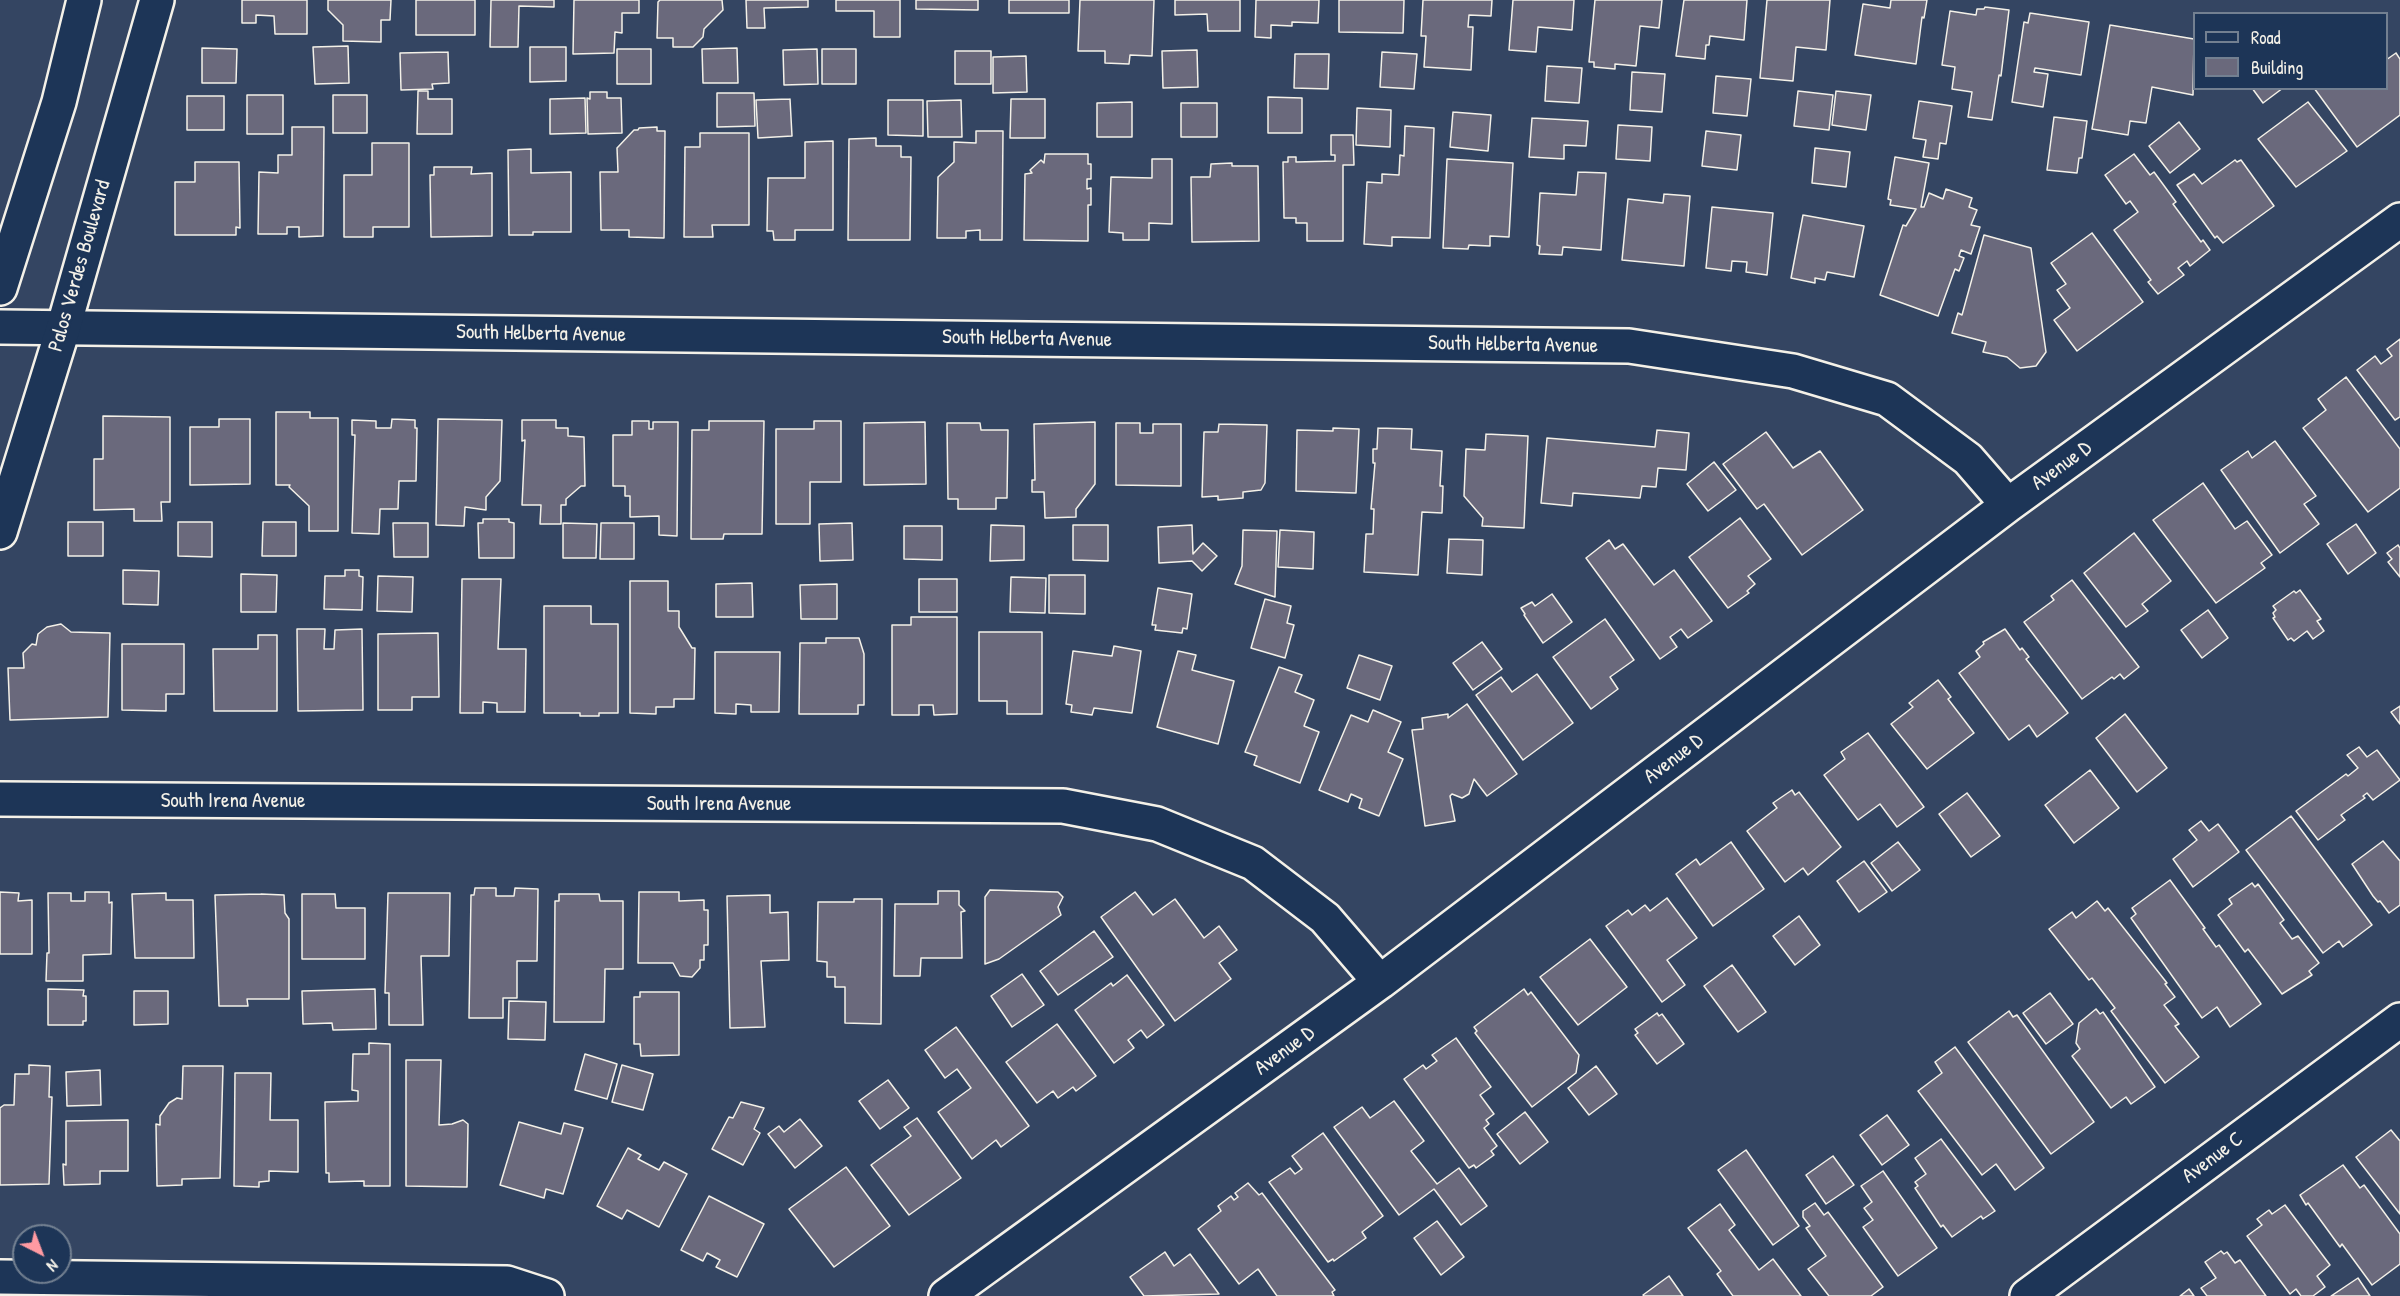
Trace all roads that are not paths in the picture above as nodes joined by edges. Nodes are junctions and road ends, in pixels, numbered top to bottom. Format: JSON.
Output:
{"nodes":[{"id":1,"x":84,"y":0,"type":"edge"},
{"id":2,"x":157,"y":0,"type":"edge"},
{"id":3,"x":2400,"y":220,"type":"edge"},
{"id":4,"x":0,"y":288,"type":"edge"},
{"id":5,"x":0,"y":327,"type":"edge"},
{"id":6,"x":63,"y":329,"type":"junction"},
{"id":7,"x":2008,"y":505,"type":"junction"},
{"id":8,"x":0,"y":532,"type":"edge"},
{"id":9,"x":0,"y":799,"type":"edge"},
{"id":10,"x":1380,"y":982,"type":"junction"},
{"id":11,"x":2400,"y":1020,"type":"edge"},
{"id":12,"x":0,"y":1277,"type":"edge"},
{"id":13,"x":547,"y":1296,"type":"edge"},
{"id":14,"x":946,"y":1296,"type":"edge"},
{"id":15,"x":2027,"y":1296,"type":"edge"}],
"edges":[{"from":1,"to":4,"type":"street"},
{"from":2,"to":6,"type":"street","name":"Palos Verdes Boulevard"},
{"from":3,"to":7,"type":"street","name":"Avenue D"},
{"from":5,"to":6,"type":"street","name":"South Helberta Avenue"},
{"from":6,"to":7,"type":"street","name":"South Helberta Avenue"},
{"from":6,"to":8,"type":"street","name":"Palos Verdes Boulevard"},
{"from":7,"to":10,"type":"street","name":"Avenue D"},
{"from":9,"to":10,"type":"street","name":"South Irena Avenue"},
{"from":10,"to":14,"type":"street","name":"Avenue D"},
{"from":11,"to":15,"type":"street","name":"Avenue C"},
{"from":12,"to":13,"type":"street"}]}
